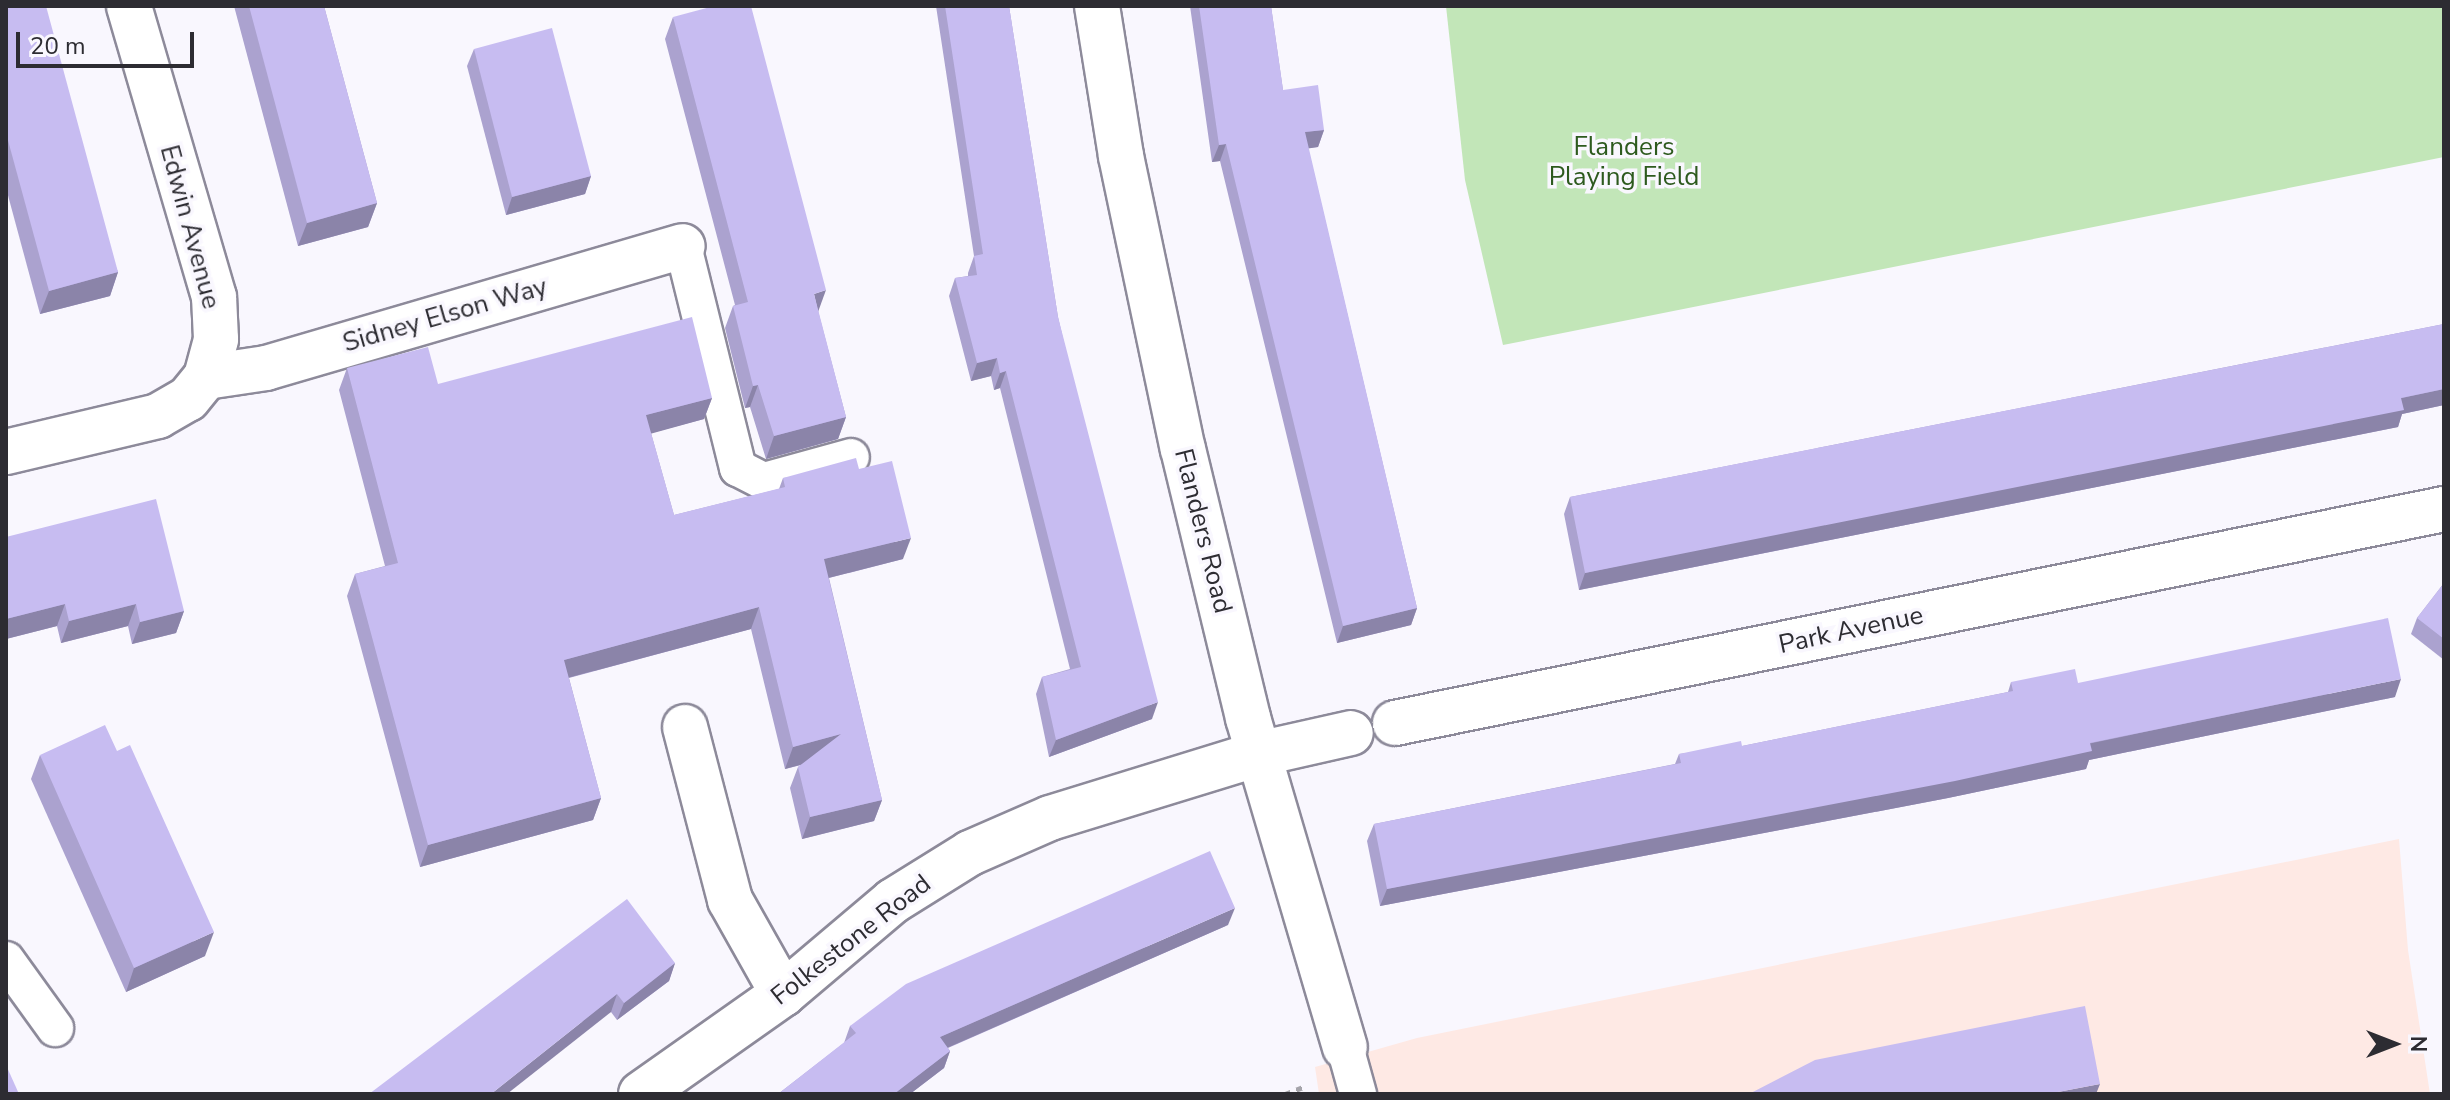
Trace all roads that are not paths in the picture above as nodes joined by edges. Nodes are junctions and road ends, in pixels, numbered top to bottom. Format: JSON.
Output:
{"nodes":[{"id":1,"x":129,"y":6,"type":"edge"},
{"id":2,"x":1097,"y":6,"type":"edge"},
{"id":3,"x":683,"y":246,"type":"joint"},
{"id":4,"x":206,"y":377,"type":"junction"},
{"id":5,"x":6,"y":452,"type":"edge"},
{"id":6,"x":851,"y":457,"type":"edge"},
{"id":7,"x":2444,"y":509,"type":"edge"},
{"id":8,"x":1395,"y":723,"type":"joint"},
{"id":9,"x":685,"y":727,"type":"dead end"},
{"id":10,"x":1351,"y":733,"type":"joint"},
{"id":11,"x":1258,"y":754,"type":"junction"},
{"id":12,"x":6,"y":960,"type":"edge"},
{"id":13,"x":783,"y":994,"type":"junction"},
{"id":14,"x":55,"y":1028,"type":"dead end"},
{"id":15,"x":1345,"y":1047,"type":"joint"},
{"id":16,"x":641,"y":1094,"type":"edge"},
{"id":17,"x":1358,"y":1094,"type":"edge"}],
"edges":[{"from":1,"to":4,"type":"street","name":"Edwin Avenue"},
{"from":2,"to":11,"type":"street","name":"Flanders Road"},
{"from":3,"to":4,"type":"street","name":"Sidney Elson Way"},
{"from":3,"to":6,"type":"lane"},
{"from":4,"to":5,"type":"street"},
{"from":7,"to":8,"type":"street","name":"Park Avenue"},
{"from":8,"to":10,"type":"lane","name":"Park Avenue"},
{"from":9,"to":13,"type":"street"},
{"from":10,"to":11,"type":"street","name":"Park Avenue"},
{"from":11,"to":13,"type":"street","name":"Folkestone Road"},
{"from":11,"to":15,"type":"street","name":"Flanders Road"},
{"from":12,"to":14,"type":"lane"},
{"from":13,"to":16,"type":"street","name":"Folkestone Road"},
{"from":15,"to":17,"type":"lane"}]}
